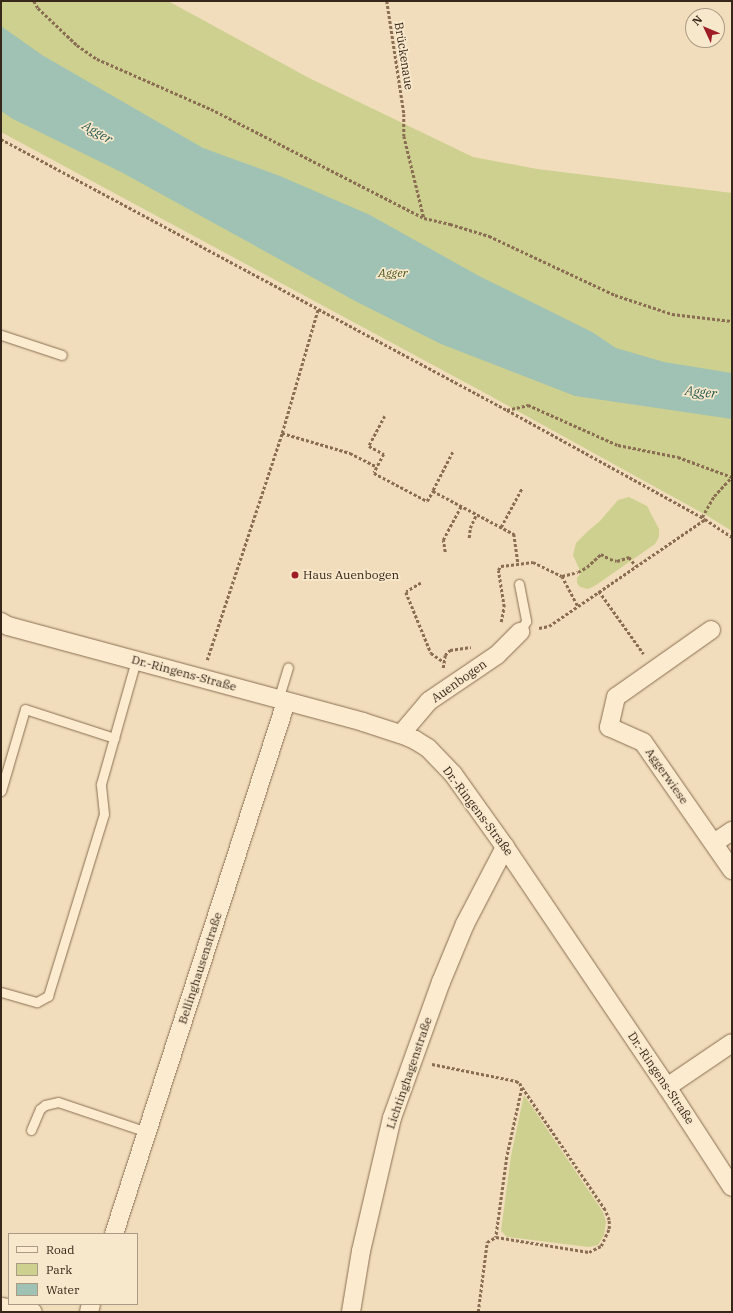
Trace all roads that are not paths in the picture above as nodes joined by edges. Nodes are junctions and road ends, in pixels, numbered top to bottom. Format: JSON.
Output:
{"nodes":[{"id":1,"x":1,"y":335,"type":"edge"},
{"id":2,"x":62,"y":355,"type":"dead end"},
{"id":3,"x":519,"y":584,"type":"dead end"},
{"id":4,"x":1,"y":622,"type":"edge"},
{"id":5,"x":711,"y":630,"type":"dead end"},
{"id":6,"x":520,"y":632,"type":"joint"},
{"id":7,"x":136,"y":660,"type":"junction"},
{"id":8,"x":288,"y":667,"type":"dead end"},
{"id":9,"x":282,"y":701,"type":"junction"},
{"id":10,"x":401,"y":734,"type":"junction"},
{"id":11,"x":114,"y":738,"type":"junction"},
{"id":12,"x":1,"y":791,"type":"edge"},
{"id":13,"x":732,"y":831,"type":"edge"},
{"id":14,"x":714,"y":843,"type":"junction"},
{"id":15,"x":505,"y":847,"type":"junction"},
{"id":16,"x":732,"y":870,"type":"edge"},
{"id":17,"x":1,"y":992,"type":"edge"},
{"id":18,"x":732,"y":1043,"type":"edge"},
{"id":19,"x":667,"y":1087,"type":"junction"},
{"id":20,"x":31,"y":1130,"type":"dead end"},
{"id":21,"x":147,"y":1132,"type":"junction"},
{"id":22,"x":732,"y":1187,"type":"edge"},
{"id":23,"x":114,"y":1233,"type":"edge"},
{"id":24,"x":1,"y":1307,"type":"edge"},
{"id":25,"x":33,"y":1312,"type":"edge"},
{"id":26,"x":352,"y":1312,"type":"edge"}],
"edges":[{"from":1,"to":2,"type":"lane"},
{"from":3,"to":6,"type":"lane"},
{"from":4,"to":7,"type":"street","name":"Dr.-Ringens-Straße"},
{"from":5,"to":14,"type":"street","name":"Aggerwiese"},
{"from":6,"to":10,"type":"street","name":"Auenbogen"},
{"from":7,"to":9,"type":"street","name":"Dr.-Ringens-Straße"},
{"from":7,"to":11,"type":"lane"},
{"from":8,"to":9,"type":"lane"},
{"from":9,"to":10,"type":"street","name":"Dr.-Ringens-Straße"},
{"from":9,"to":21,"type":"street","name":"Bellinghausenstraße"},
{"from":10,"to":15,"type":"street","name":"Dr.-Ringens-Straße"},
{"from":11,"to":12,"type":"lane"},
{"from":11,"to":17,"type":"lane"},
{"from":13,"to":14,"type":"street"},
{"from":14,"to":16,"type":"street","name":"Aggerwiese"},
{"from":15,"to":19,"type":"street","name":"Dr.-Ringens-Straße"},
{"from":15,"to":26,"type":"street","name":"Lichtinghagenstraße"},
{"from":18,"to":19,"type":"street"},
{"from":19,"to":22,"type":"street","name":"Dr.-Ringens-Straße"},
{"from":20,"to":21,"type":"lane"},
{"from":21,"to":23,"type":"street","name":"Bellinghausenstraße"},
{"from":24,"to":25,"type":"street"}]}
